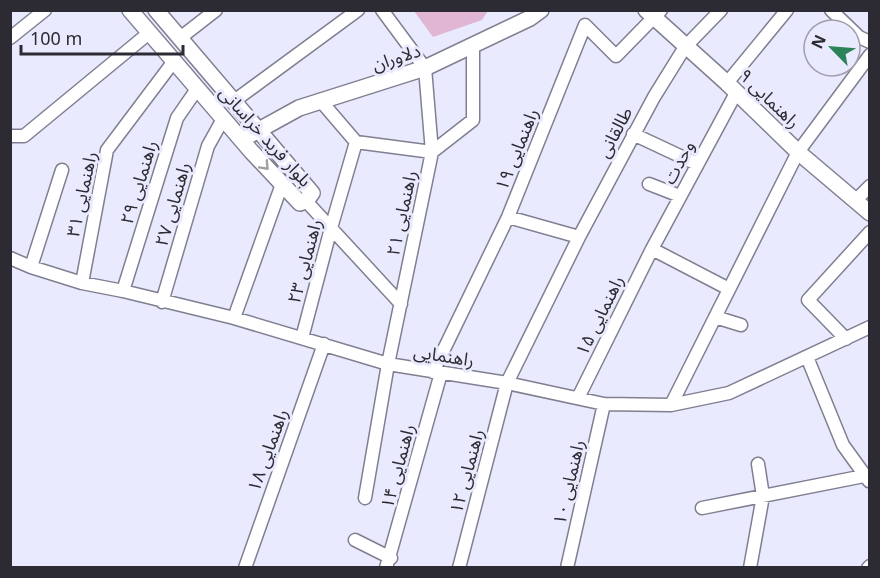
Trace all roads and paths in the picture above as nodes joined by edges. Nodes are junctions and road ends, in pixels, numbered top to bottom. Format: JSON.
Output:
{"nodes":[{"id":1,"x":45,"y":10,"type":"edge"},
{"id":2,"x":130,"y":10,"type":"edge"},
{"id":3,"x":156,"y":10,"type":"edge"},
{"id":4,"x":216,"y":10,"type":"edge"},
{"id":5,"x":358,"y":10,"type":"edge"},
{"id":6,"x":382,"y":10,"type":"edge"},
{"id":7,"x":541,"y":10,"type":"edge"},
{"id":8,"x":721,"y":10,"type":"edge"},
{"id":9,"x":786,"y":10,"type":"edge"},
{"id":10,"x":831,"y":10,"type":"edge"},
{"id":11,"x":653,"y":13,"type":"edge"},
{"id":12,"x":149,"y":33,"type":"junction"},
{"id":13,"x":10,"y":38,"type":"edge"},
{"id":14,"x":180,"y":38,"type":"junction"},
{"id":15,"x":870,"y":42,"type":"edge"},
{"id":16,"x":472,"y":47,"type":"junction"},
{"id":17,"x":685,"y":47,"type":"junction"},
{"id":18,"x":870,"y":55,"type":"edge"},
{"id":19,"x":174,"y":61,"type":"junction"},
{"id":20,"x":425,"y":68,"type":"junction"},
{"id":21,"x":731,"y":88,"type":"junction"},
{"id":22,"x":198,"y":89,"type":"junction"},
{"id":23,"x":320,"y":100,"type":"junction"},
{"id":24,"x":234,"y":101,"type":"junction"},
{"id":25,"x":223,"y":119,"type":"junction"},
{"id":26,"x":258,"y":130,"type":"junction"},
{"id":27,"x":633,"y":134,"type":"junction"},
{"id":28,"x":10,"y":136,"type":"edge"},
{"id":29,"x":242,"y":141,"type":"junction"},
{"id":30,"x":356,"y":142,"type":"junction"},
{"id":31,"x":432,"y":152,"type":"junction"},
{"id":32,"x":798,"y":152,"type":"junction"},
{"id":33,"x":697,"y":164,"type":"junction"},
{"id":34,"x":62,"y":170,"type":"dead end"},
{"id":35,"x":282,"y":184,"type":"junction"},
{"id":36,"x":649,"y":184,"type":"dead end"},
{"id":37,"x":870,"y":186,"type":"edge"},
{"id":38,"x":680,"y":196,"type":"junction"},
{"id":39,"x":856,"y":200,"type":"junction"},
{"id":40,"x":306,"y":201,"type":"junction"},
{"id":41,"x":870,"y":213,"type":"edge"},
{"id":42,"x":508,"y":217,"type":"junction"},
{"id":43,"x":331,"y":228,"type":"junction"},
{"id":44,"x":870,"y":231,"type":"edge"},
{"id":45,"x":579,"y":237,"type":"junction"},
{"id":46,"x":652,"y":249,"type":"junction"},
{"id":47,"x":10,"y":258,"type":"edge"},
{"id":48,"x":31,"y":267,"type":"junction"},
{"id":49,"x":82,"y":283,"type":"junction"},
{"id":50,"x":729,"y":290,"type":"junction"},
{"id":51,"x":123,"y":291,"type":"junction"},
{"id":52,"x":162,"y":302,"type":"junction"},
{"id":53,"x":401,"y":304,"type":"junction"},
{"id":54,"x":715,"y":317,"type":"junction"},
{"id":55,"x":234,"y":318,"type":"junction"},
{"id":56,"x":741,"y":325,"type":"dead end"},
{"id":57,"x":870,"y":327,"type":"edge"},
{"id":58,"x":302,"y":338,"type":"junction"},
{"id":59,"x":846,"y":339,"type":"junction"},
{"id":60,"x":324,"y":344,"type":"junction"},
{"id":61,"x":807,"y":357,"type":"junction"},
{"id":62,"x":388,"y":364,"type":"junction"},
{"id":63,"x":437,"y":373,"type":"junction"},
{"id":64,"x":507,"y":383,"type":"junction"},
{"id":65,"x":578,"y":398,"type":"junction"},
{"id":66,"x":604,"y":404,"type":"junction"},
{"id":67,"x":671,"y":405,"type":"junction"},
{"id":68,"x":758,"y":464,"type":"dead end"},
{"id":69,"x":867,"y":479,"type":"edge"},
{"id":70,"x":763,"y":496,"type":"junction"},
{"id":71,"x":365,"y":498,"type":"dead end"},
{"id":72,"x":702,"y":508,"type":"dead end"},
{"id":73,"x":355,"y":540,"type":"dead end"},
{"id":74,"x":388,"y":563,"type":"edge"},
{"id":75,"x":244,"y":567,"type":"edge"},
{"id":76,"x":459,"y":567,"type":"edge"},
{"id":77,"x":567,"y":567,"type":"edge"},
{"id":78,"x":750,"y":567,"type":"edge"}],
"edges":[{"from":1,"to":13,"type":"street"},
{"from":2,"to":12,"type":"street","name":"بلوار فرید خراسانی"},
{"from":3,"to":14,"type":"street","name":"بلوار فرید خراسانی"},
{"from":4,"to":14,"type":"street"},
{"from":5,"to":24,"type":"street"},
{"from":6,"to":20,"type":"street"},
{"from":7,"to":16,"type":"street","name":"دلاوران"},
{"from":8,"to":17,"type":"street","name":"طالقانی"},
{"from":9,"to":21,"type":"street","name":"وحدت"},
{"from":10,"to":15,"type":"street"},
{"from":11,"to":17,"type":"street","name":"راهنمایی ۹"},
{"from":11,"to":42,"type":"street","name":"راهنمایی ۱۹"},
{"from":12,"to":19,"type":"street","name":"بلوار فرید خراسانی"},
{"from":12,"to":28,"type":"street"},
{"from":14,"to":24,"type":"street","name":"بلوار فرید خراسانی"},
{"from":16,"to":20,"type":"street","name":"دلاوران"},
{"from":16,"to":31,"type":"street"},
{"from":17,"to":21,"type":"street","name":"راهنمایی ۹"},
{"from":17,"to":27,"type":"street","name":"طالقانی"},
{"from":18,"to":32,"type":"street"},
{"from":19,"to":22,"type":"street","name":"بلوار فرید خراسانی"},
{"from":19,"to":49,"type":"street","name":"راهنمایی ۳۱"},
{"from":20,"to":23,"type":"street","name":"دلاوران"},
{"from":20,"to":31,"type":"street","name":"راهنمایی ۲۱"},
{"from":21,"to":32,"type":"street","name":"راهنمایی ۹"},
{"from":21,"to":33,"type":"street","name":"وحدت"},
{"from":22,"to":25,"type":"street","name":"بلوار فرید خراسانی"},
{"from":22,"to":51,"type":"street","name":"راهنمایی ۲۹"},
{"from":23,"to":26,"type":"street","name":"دلاوران"},
{"from":23,"to":30,"type":"street"},
{"from":24,"to":26,"type":"street","name":"بلوار فرید خراسانی"},
{"from":25,"to":29,"type":"street","name":"بلوار فرید خراسانی"},
{"from":25,"to":52,"type":"street","name":"راهنمایی ۲۷"},
{"from":26,"to":29,"type":"street","name":"دلاوران"},
{"from":26,"to":40,"type":"street","name":"بلوار فرید خراسانی"},
{"from":27,"to":33,"type":"street"},
{"from":27,"to":45,"type":"street","name":"طالقانی"},
{"from":29,"to":35,"type":"street","name":"بلوار فرید خراسانی","one_way":true},
{"from":30,"to":31,"type":"street"},
{"from":30,"to":43,"type":"street","name":"راهنمایی ۲۳"},
{"from":31,"to":53,"type":"street","name":"راهنمایی ۲۱"},
{"from":32,"to":39,"type":"street","name":"راهنمایی ۹"},
{"from":32,"to":50,"type":"street"},
{"from":33,"to":38,"type":"street","name":"وحدت"},
{"from":34,"to":48,"type":"street"},
{"from":35,"to":40,"type":"street","name":"بلوار فرید خراسانی"},
{"from":35,"to":55,"type":"street"},
{"from":36,"to":38,"type":"street"},
{"from":37,"to":39,"type":"street"},
{"from":38,"to":46,"type":"street","name":"وحدت"},
{"from":39,"to":41,"type":"street","name":"راهنمایی ۹"},
{"from":40,"to":43,"type":"street"},
{"from":42,"to":45,"type":"street"},
{"from":42,"to":63,"type":"street","name":"راهنمایی ۱۹"},
{"from":43,"to":53,"type":"street"},
{"from":43,"to":58,"type":"street","name":"راهنمایی ۲۳"},
{"from":44,"to":59,"type":"street"},
{"from":45,"to":64,"type":"street","name":"طالقانی"},
{"from":46,"to":50,"type":"street"},
{"from":46,"to":65,"type":"street","name":"راهنمایی ۱۵"},
{"from":47,"to":48,"type":"street","name":"راهنمایی"},
{"from":48,"to":49,"type":"street","name":"راهنمایی"},
{"from":49,"to":51,"type":"street","name":"راهنمایی"},
{"from":50,"to":54,"type":"street"},
{"from":51,"to":52,"type":"street","name":"راهنمایی"},
{"from":52,"to":55,"type":"street","name":"راهنمایی"},
{"from":53,"to":62,"type":"street","name":"راهنمایی ۲۱"},
{"from":54,"to":56,"type":"street"},
{"from":54,"to":67,"type":"street"},
{"from":55,"to":58,"type":"street","name":"راهنمایی"},
{"from":57,"to":59,"type":"street","name":"راهنمایی"},
{"from":58,"to":60,"type":"street","name":"راهنمایی"},
{"from":59,"to":61,"type":"street","name":"راهنمایی"},
{"from":60,"to":62,"type":"street","name":"راهنمایی"},
{"from":60,"to":75,"type":"street","name":"راهنمایی ۱۸"},
{"from":61,"to":67,"type":"street","name":"راهنمایی"},
{"from":61,"to":69,"type":"street"},
{"from":62,"to":63,"type":"street","name":"راهنمایی"},
{"from":62,"to":71,"type":"street","name":"راهنمایی ۲۱"},
{"from":63,"to":64,"type":"street","name":"راهنمایی"},
{"from":63,"to":74,"type":"street","name":"راهنمایی ۱۴"},
{"from":64,"to":65,"type":"street","name":"راهنمایی"},
{"from":64,"to":76,"type":"street","name":"راهنمایی ۱۲"},
{"from":65,"to":66,"type":"street","name":"راهنمایی"},
{"from":66,"to":67,"type":"street","name":"راهنمایی"},
{"from":66,"to":77,"type":"street","name":"راهنمایی ۱۰"},
{"from":68,"to":70,"type":"street"},
{"from":69,"to":70,"type":"street"},
{"from":70,"to":72,"type":"street"},
{"from":70,"to":78,"type":"street"},
{"from":73,"to":74,"type":"street"}]}
